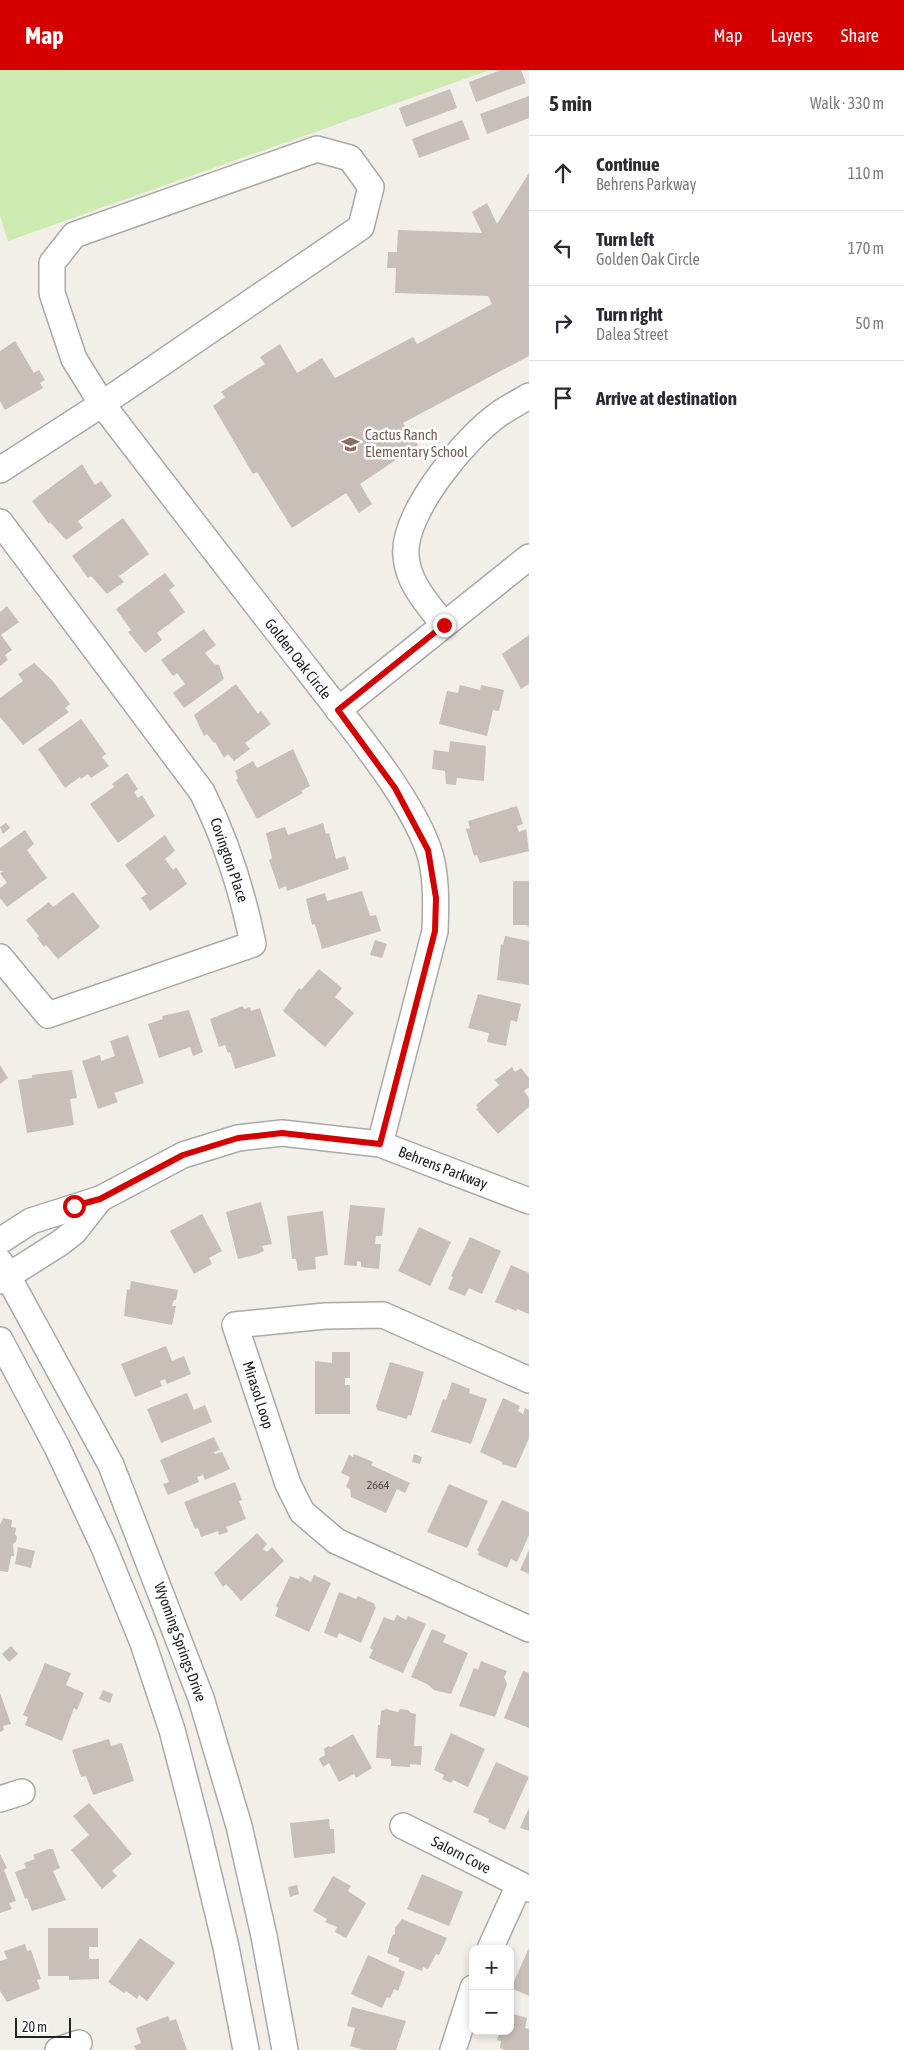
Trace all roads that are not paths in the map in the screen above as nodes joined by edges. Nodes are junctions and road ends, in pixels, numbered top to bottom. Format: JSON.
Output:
{"nodes":[{"id":1,"x":529,"y":396,"type":"edge"},
{"id":2,"x":102,"y":404,"type":"junction"},
{"id":3,"x":0,"y":470,"type":"edge"},
{"id":4,"x":0,"y":522,"type":"edge"},
{"id":5,"x":529,"y":558,"type":"edge"},
{"id":6,"x":444,"y":625,"type":"junction"},
{"id":7,"x":338,"y":710,"type":"junction"},
{"id":8,"x":0,"y":957,"type":"edge"},
{"id":9,"x":380,"y":1144,"type":"junction"},
{"id":10,"x":100,"y":1199,"type":"junction"},
{"id":11,"x":529,"y":1201,"type":"edge"},
{"id":12,"x":0,"y":1242,"type":"edge"},
{"id":13,"x":3,"y":1273,"type":"edge"},
{"id":14,"x":0,"y":1340,"type":"edge"},
{"id":15,"x":529,"y":1380,"type":"edge"},
{"id":16,"x":529,"y":1628,"type":"edge"},
{"id":17,"x":404,"y":1826,"type":"dead end"},
{"id":18,"x":524,"y":1887,"type":"edge"},
{"id":19,"x":492,"y":1945,"type":"edge"},
{"id":20,"x":472,"y":1990,"type":"edge"},
{"id":21,"x":246,"y":2050,"type":"edge"},
{"id":22,"x":285,"y":2050,"type":"edge"},
{"id":23,"x":453,"y":2050,"type":"edge"}],
"edges":[{"from":1,"to":6,"type":"street"},
{"from":2,"to":2,"type":"street","name":"Golden Oak Circle"},
{"from":2,"to":3,"type":"street"},
{"from":2,"to":7,"type":"street","name":"Golden Oak Circle"},
{"from":4,"to":8,"type":"street","name":"Covington Place"},
{"from":5,"to":6,"type":"street"},
{"from":6,"to":7,"type":"street"},
{"from":7,"to":9,"type":"street","name":"Golden Oak Circle"},
{"from":9,"to":10,"type":"street","name":"Behrens Parkway"},
{"from":9,"to":11,"type":"street","name":"Behrens Parkway"},
{"from":10,"to":12,"type":"street","name":"Behrens Parkway"},
{"from":10,"to":13,"type":"street","name":"Behrens Parkway"},
{"from":13,"to":22,"type":"street","name":"Wyoming Springs Drive"},
{"from":14,"to":21,"type":"street"},
{"from":15,"to":16,"type":"street","name":"Mirasol Loop"},
{"from":17,"to":18,"type":"street","name":"Salorn Cove"},
{"from":18,"to":19,"type":"street"},
{"from":20,"to":23,"type":"street"}]}
